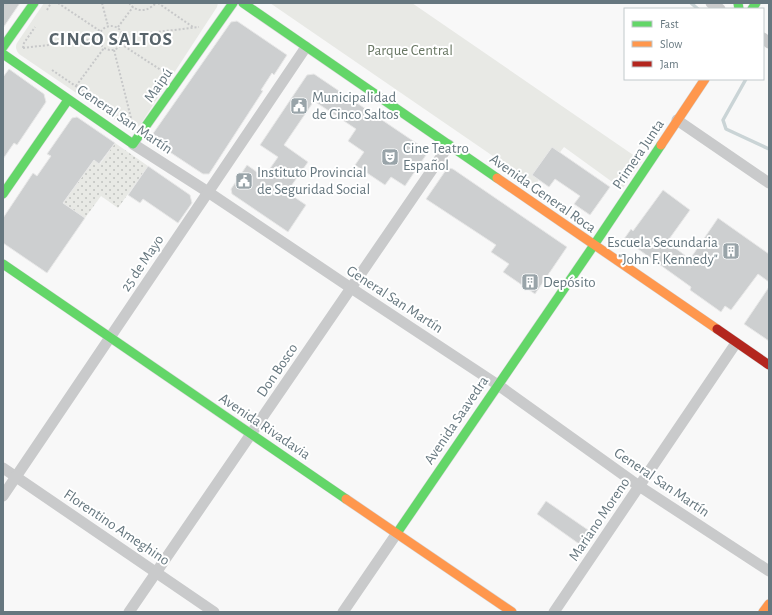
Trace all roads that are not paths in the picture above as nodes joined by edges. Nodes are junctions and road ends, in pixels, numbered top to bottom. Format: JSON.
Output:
{"nodes":[{"id":1,"x":34,"y":3,"type":"edge"},
{"id":2,"x":233,"y":3,"type":"edge"},
{"id":3,"x":242,"y":3,"type":"edge"},
{"id":4,"x":3,"y":47,"type":"edge"},
{"id":5,"x":306,"y":47,"type":"junction"},
{"id":6,"x":3,"y":54,"type":"edge"},
{"id":7,"x":704,"y":80,"type":"edge"},
{"id":8,"x":68,"y":100,"type":"junction"},
{"id":9,"x":677,"y":120,"type":"junction"},
{"id":10,"x":133,"y":144,"type":"junction"},
{"id":11,"x":449,"y":145,"type":"junction"},
{"id":12,"x":769,"y":183,"type":"edge"},
{"id":13,"x":208,"y":192,"type":"junction"},
{"id":14,"x":3,"y":194,"type":"edge"},
{"id":15,"x":594,"y":245,"type":"junction"},
{"id":16,"x":3,"y":264,"type":"edge"},
{"id":17,"x":351,"y":288,"type":"junction"},
{"id":18,"x":110,"y":337,"type":"junction"},
{"id":19,"x":736,"y":343,"type":"junction"},
{"id":20,"x":769,"y":365,"type":"edge"},
{"id":21,"x":498,"y":385,"type":"junction"},
{"id":22,"x":251,"y":434,"type":"junction"},
{"id":23,"x":3,"y":468,"type":"edge"},
{"id":24,"x":16,"y":477,"type":"junction"},
{"id":25,"x":639,"y":486,"type":"junction"},
{"id":26,"x":3,"y":496,"type":"edge"},
{"id":27,"x":397,"y":533,"type":"junction"},
{"id":28,"x":769,"y":571,"type":"edge"},
{"id":29,"x":156,"y":573,"type":"junction"},
{"id":30,"x":769,"y":604,"type":"edge"},
{"id":31,"x":129,"y":612,"type":"edge"},
{"id":32,"x":214,"y":612,"type":"edge"},
{"id":33,"x":343,"y":612,"type":"edge"},
{"id":34,"x":512,"y":612,"type":"edge"},
{"id":35,"x":554,"y":612,"type":"edge"},
{"id":36,"x":764,"y":612,"type":"edge"}],
"edges":[{"from":1,"to":4,"type":"street"},
{"from":2,"to":10,"type":"street","name":"Maipú"},
{"from":3,"to":5,"type":"street","name":"Avenida General Roca"},
{"from":5,"to":11,"type":"street","name":"Avenida General Roca"},
{"from":5,"to":13,"type":"street","name":"25 de Mayo"},
{"from":6,"to":8,"type":"street","name":"General San Martín"},
{"from":7,"to":9,"type":"street","name":"Primera Junta"},
{"from":8,"to":10,"type":"street","name":"General San Martín"},
{"from":8,"to":14,"type":"street"},
{"from":9,"to":12,"type":"street"},
{"from":9,"to":15,"type":"street","name":"Primera Junta"},
{"from":10,"to":13,"type":"street","name":"General San Martín"},
{"from":11,"to":15,"type":"street","name":"Avenida General Roca"},
{"from":11,"to":17,"type":"street","name":"Don Bosco"},
{"from":13,"to":17,"type":"street","name":"General San Martín"},
{"from":13,"to":18,"type":"street","name":"25 de Mayo"},
{"from":15,"to":19,"type":"street","name":"Avenida General Roca"},
{"from":15,"to":21,"type":"street","name":"Avenida Saavedra"},
{"from":16,"to":18,"type":"street","name":"Avenida Rivadavia"},
{"from":17,"to":21,"type":"street","name":"General San Martín"},
{"from":17,"to":22,"type":"street","name":"Don Bosco"},
{"from":18,"to":22,"type":"street","name":"Avenida Rivadavia"},
{"from":18,"to":24,"type":"street","name":"25 de Mayo"},
{"from":19,"to":20,"type":"street","name":"Avenida General Roca"},
{"from":19,"to":25,"type":"street","name":"Mariano Moreno"},
{"from":21,"to":25,"type":"street","name":"General San Martín"},
{"from":21,"to":27,"type":"street","name":"Avenida Saavedra"},
{"from":22,"to":27,"type":"street","name":"Avenida Rivadavia"},
{"from":22,"to":29,"type":"street","name":"Don Bosco"},
{"from":23,"to":24,"type":"street","name":"Florentino Ameghino"},
{"from":24,"to":26,"type":"street","name":"25 de Mayo"},
{"from":24,"to":29,"type":"street","name":"Florentino Ameghino"},
{"from":25,"to":28,"type":"street","name":"General San Martín"},
{"from":25,"to":35,"type":"street","name":"Mariano Moreno"},
{"from":27,"to":33,"type":"street","name":"Avenida Saavedra"},
{"from":27,"to":34,"type":"street","name":"Avenida Rivadavia"},
{"from":29,"to":31,"type":"street","name":"Don Bosco"},
{"from":29,"to":32,"type":"street","name":"Florentino Ameghino"},
{"from":30,"to":36,"type":"street"}]}
